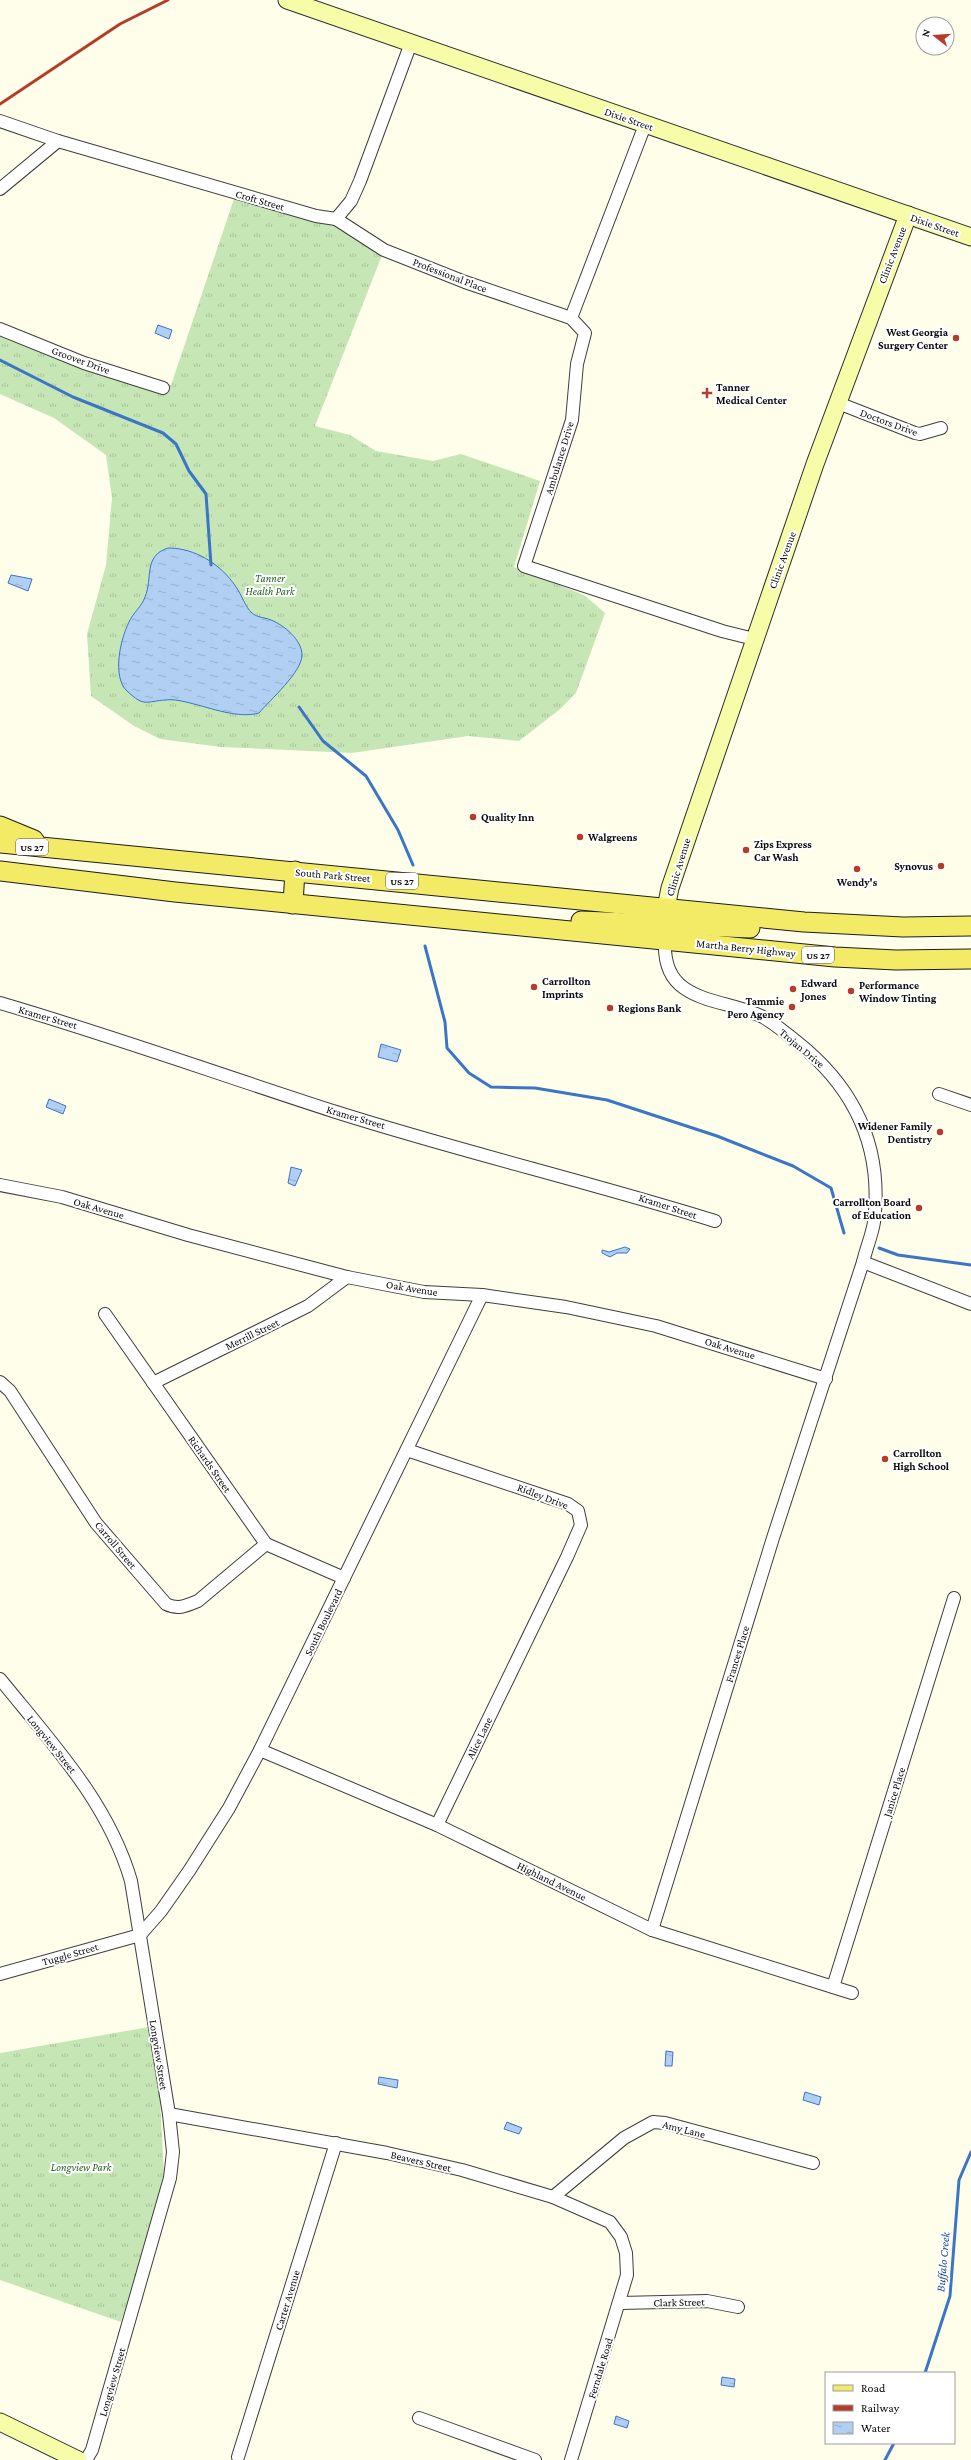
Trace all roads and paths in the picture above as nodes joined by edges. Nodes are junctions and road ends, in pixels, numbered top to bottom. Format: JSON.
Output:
{"nodes":[{"id":1,"x":287,"y":0,"type":"edge"},
{"id":2,"x":411,"y":43,"type":"junction"},
{"id":3,"x":4,"y":123,"type":"edge"},
{"id":4,"x":644,"y":125,"type":"junction"},
{"id":5,"x":58,"y":141,"type":"junction"},
{"id":6,"x":0,"y":189,"type":"edge"},
{"id":7,"x":908,"y":215,"type":"junction"},
{"id":8,"x":336,"y":219,"type":"junction"},
{"id":9,"x":971,"y":237,"type":"edge"},
{"id":10,"x":571,"y":318,"type":"junction"},
{"id":11,"x":0,"y":329,"type":"edge"},
{"id":12,"x":163,"y":388,"type":"dead end"},
{"id":13,"x":838,"y":403,"type":"junction"},
{"id":14,"x":940,"y":428,"type":"dead end"},
{"id":15,"x":754,"y":639,"type":"junction"},
{"id":16,"x":0,"y":826,"type":"edge"},
{"id":17,"x":0,"y":843,"type":"edge"},
{"id":18,"x":64,"y":850,"type":"junction"},
{"id":19,"x":0,"y":871,"type":"edge"},
{"id":20,"x":295,"y":871,"type":"junction"},
{"id":21,"x":293,"y":904,"type":"junction"},
{"id":22,"x":666,"y":924,"type":"junction"},
{"id":23,"x":971,"y":926,"type":"edge"},
{"id":24,"x":971,"y":959,"type":"edge"},
{"id":25,"x":0,"y":1003,"type":"edge"},
{"id":26,"x":939,"y":1094,"type":"dead end"},
{"id":27,"x":971,"y":1105,"type":"edge"},
{"id":28,"x":0,"y":1186,"type":"edge"},
{"id":29,"x":716,"y":1222,"type":"dead end"},
{"id":30,"x":862,"y":1262,"type":"junction"},
{"id":31,"x":347,"y":1277,"type":"junction"},
{"id":32,"x":482,"y":1295,"type":"junction"},
{"id":33,"x":971,"y":1304,"type":"edge"},
{"id":34,"x":105,"y":1314,"type":"dead end"},
{"id":35,"x":826,"y":1379,"type":"junction"},
{"id":36,"x":0,"y":1382,"type":"edge"},
{"id":37,"x":153,"y":1383,"type":"junction"},
{"id":38,"x":407,"y":1450,"type":"junction"},
{"id":39,"x":266,"y":1544,"type":"junction"},
{"id":40,"x":344,"y":1578,"type":"junction"},
{"id":41,"x":954,"y":1598,"type":"dead end"},
{"id":42,"x":521,"y":1652,"type":"joint"},
{"id":43,"x":0,"y":1679,"type":"edge"},
{"id":44,"x":260,"y":1750,"type":"junction"},
{"id":45,"x":437,"y":1825,"type":"junction"},
{"id":46,"x":652,"y":1930,"type":"junction"},
{"id":47,"x":140,"y":1935,"type":"junction"},
{"id":48,"x":0,"y":1974,"type":"edge"},
{"id":49,"x":833,"y":1987,"type":"junction"},
{"id":50,"x":852,"y":1993,"type":"dead end"},
{"id":51,"x":169,"y":2114,"type":"junction"},
{"id":52,"x":336,"y":2144,"type":"junction"},
{"id":53,"x":813,"y":2164,"type":"dead end"},
{"id":54,"x":553,"y":2198,"type":"junction"},
{"id":55,"x":627,"y":2276,"type":"joint"},
{"id":56,"x":620,"y":2303,"type":"junction"},
{"id":57,"x":738,"y":2307,"type":"dead end"},
{"id":58,"x":419,"y":2418,"type":"dead end"},
{"id":59,"x":0,"y":2422,"type":"edge"},
{"id":60,"x":238,"y":2457,"type":"dead end"},
{"id":61,"x":78,"y":2460,"type":"edge"},
{"id":62,"x":86,"y":2460,"type":"edge"},
{"id":63,"x":535,"y":2460,"type":"edge"},
{"id":64,"x":571,"y":2460,"type":"edge"}],
"edges":[{"from":1,"to":2,"type":"street","name":"Dixie Street"},
{"from":2,"to":4,"type":"street","name":"Dixie Street"},
{"from":2,"to":8,"type":"street"},
{"from":3,"to":5,"type":"street","name":"Croft Street"},
{"from":4,"to":7,"type":"street","name":"Dixie Street"},
{"from":4,"to":10,"type":"street"},
{"from":5,"to":6,"type":"street"},
{"from":5,"to":8,"type":"street","name":"Croft Street"},
{"from":7,"to":9,"type":"street","name":"Dixie Street"},
{"from":7,"to":13,"type":"street","name":"Clinic Avenue"},
{"from":8,"to":10,"type":"street","name":"Professional Place"},
{"from":10,"to":15,"type":"street","name":"Ambulance Drive"},
{"from":11,"to":12,"type":"street","name":"Groover Drive"},
{"from":13,"to":14,"type":"street","name":"Doctors Drive"},
{"from":13,"to":15,"type":"street","name":"Clinic Avenue"},
{"from":15,"to":22,"type":"street","name":"Clinic Avenue"},
{"from":16,"to":18,"type":"main road"},
{"from":17,"to":18,"type":"main road","name":"South Park Street","number":"US 27"},
{"from":18,"to":20,"type":"main road","name":"South Park Street","number":"US 27"},
{"from":19,"to":21,"type":"main road","number":"US 27"},
{"from":20,"to":21,"type":"main road"},
{"from":20,"to":22,"type":"main road","name":"South Park Street","number":"US 27"},
{"from":21,"to":22,"type":"main road","number":"US 27"},
{"from":22,"to":23,"type":"main road","number":"US 27"},
{"from":22,"to":24,"type":"main road","name":"Martha Berry Highway","number":"US 27"},
{"from":22,"to":30,"type":"street","name":"Trojan Drive"},
{"from":25,"to":29,"type":"street","name":"Kramer Street"},
{"from":26,"to":27,"type":"street"},
{"from":28,"to":31,"type":"street","name":"Oak Avenue"},
{"from":30,"to":33,"type":"street"},
{"from":30,"to":35,"type":"street","name":"Trojan Drive"},
{"from":31,"to":32,"type":"street","name":"Oak Avenue"},
{"from":31,"to":37,"type":"street","name":"Merrill Street"},
{"from":32,"to":35,"type":"street","name":"Oak Avenue"},
{"from":32,"to":38,"type":"street","name":"South Boulevard"},
{"from":34,"to":37,"type":"street","name":"Richards Street"},
{"from":35,"to":46,"type":"street","name":"Frances Place"},
{"from":36,"to":39,"type":"street","name":"Carroll Street"},
{"from":37,"to":39,"type":"street","name":"Richards Street"},
{"from":38,"to":40,"type":"street","name":"South Boulevard"},
{"from":38,"to":42,"type":"street","name":"Ridley Drive"},
{"from":39,"to":40,"type":"street"},
{"from":40,"to":44,"type":"street","name":"South Boulevard"},
{"from":41,"to":49,"type":"street","name":"Janice Place"},
{"from":42,"to":45,"type":"street","name":"Alice Lane"},
{"from":43,"to":47,"type":"street","name":"Longview Street"},
{"from":44,"to":45,"type":"street","name":"Highland Avenue"},
{"from":44,"to":47,"type":"street","name":"South Boulevard"},
{"from":45,"to":46,"type":"street","name":"Highland Avenue"},
{"from":46,"to":49,"type":"street","name":"Highland Avenue"},
{"from":47,"to":48,"type":"street","name":"Tuggle Street"},
{"from":47,"to":51,"type":"street","name":"Longview Street"},
{"from":49,"to":50,"type":"street","name":"Highland Avenue"},
{"from":51,"to":52,"type":"street","name":"Beavers Street"},
{"from":51,"to":62,"type":"street","name":"Longview Street"},
{"from":52,"to":54,"type":"street","name":"Beavers Street"},
{"from":52,"to":60,"type":"street","name":"Carter Avenue"},
{"from":53,"to":54,"type":"street","name":"Amy Lane"},
{"from":54,"to":55,"type":"street","name":"Beavers Street"},
{"from":55,"to":56,"type":"street","name":"Ferndale Road"},
{"from":56,"to":57,"type":"street","name":"Clark Street"},
{"from":56,"to":64,"type":"street","name":"Ferndale Road"},
{"from":58,"to":63,"type":"street"},
{"from":59,"to":61,"type":"street"}]}
